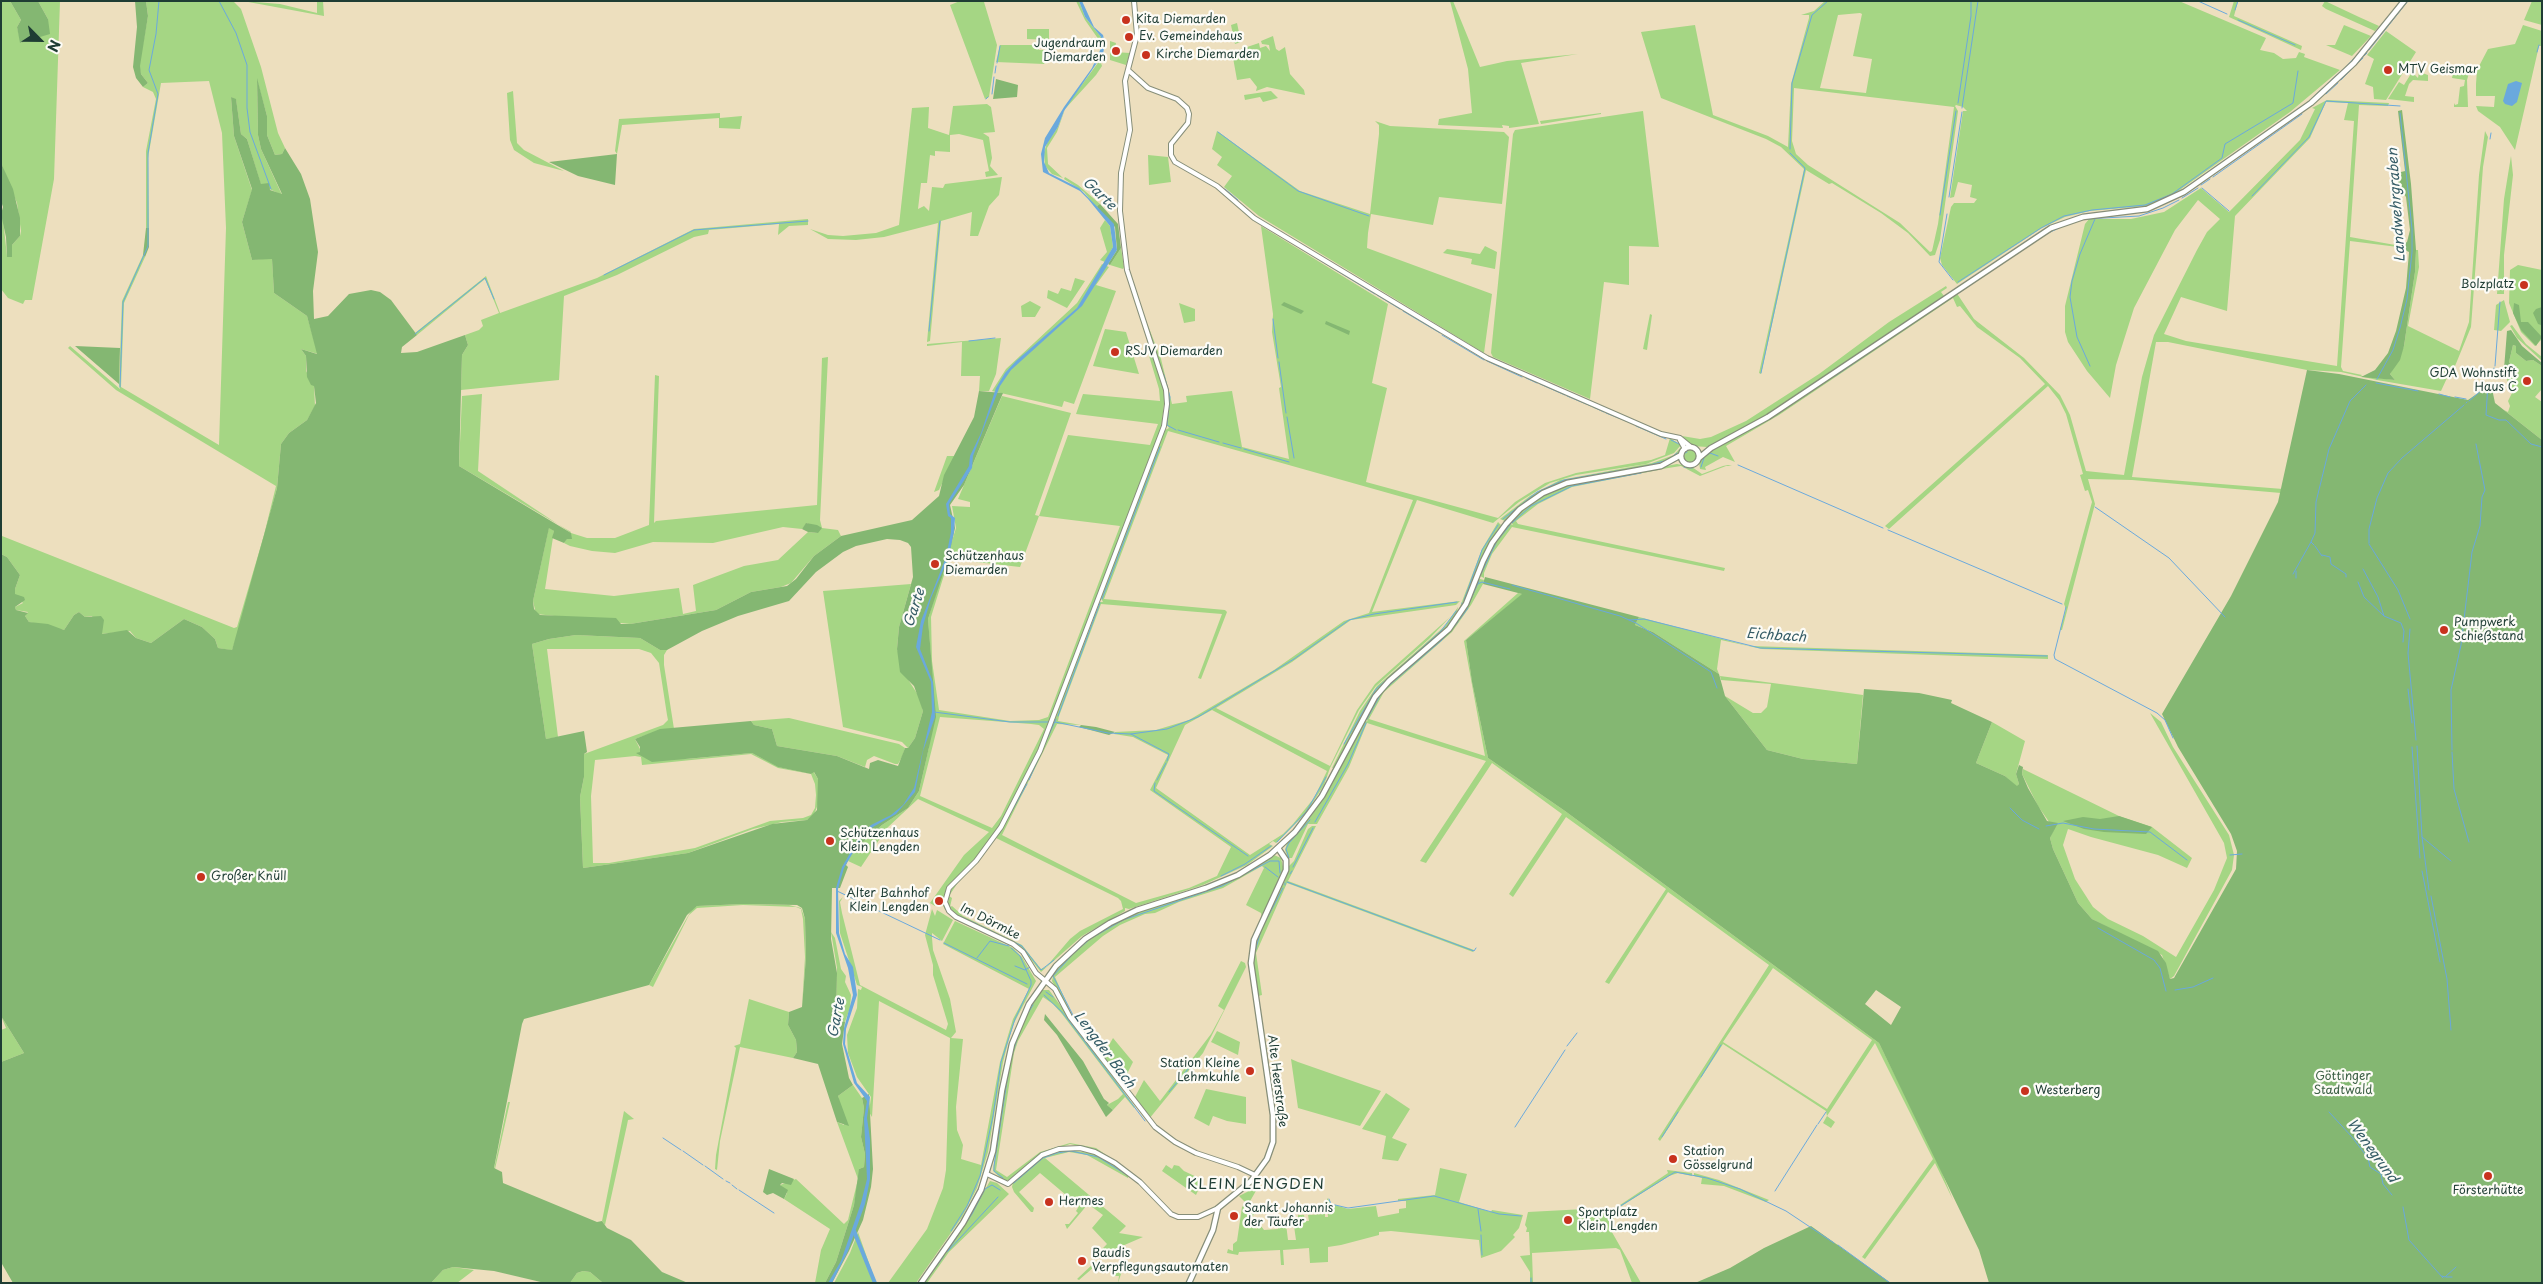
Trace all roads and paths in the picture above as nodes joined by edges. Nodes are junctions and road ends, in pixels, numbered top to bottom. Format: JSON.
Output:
{"nodes":[{"id":1,"x":1134,"y":1,"type":"edge"},
{"id":2,"x":2404,"y":1,"type":"edge"},
{"id":3,"x":1128,"y":70,"type":"junction"},
{"id":4,"x":1671,"y":436,"type":"junction"},
{"id":5,"x":1693,"y":448,"type":"junction"},
{"id":6,"x":1711,"y":448,"type":"junction"},
{"id":7,"x":1685,"y":449,"type":"junction"},
{"id":8,"x":1681,"y":455,"type":"junction"},
{"id":9,"x":1698,"y":458,"type":"junction"},
{"id":10,"x":1671,"y":462,"type":"junction"},
{"id":11,"x":1684,"y":463,"type":"junction"},
{"id":12,"x":1278,"y":848,"type":"junction"},
{"id":13,"x":1045,"y":980,"type":"junction"},
{"id":14,"x":987,"y":1174,"type":"junction"},
{"id":15,"x":1255,"y":1175,"type":"junction"},
{"id":16,"x":1218,"y":1208,"type":"junction"},
{"id":17,"x":1207,"y":1214,"type":"junction"},
{"id":18,"x":1215,"y":1222,"type":"junction"},
{"id":19,"x":921,"y":1283,"type":"edge"},
{"id":20,"x":1189,"y":1283,"type":"edge"}],
"edges":[{"from":1,"to":3,"type":"street"},
{"from":2,"to":6,"type":"main road"},
{"from":3,"to":4,"type":"street"},
{"from":3,"to":13,"type":"street","name":"Im Dörmke"},
{"from":4,"to":5,"type":"street"},
{"from":4,"to":7,"type":"street"},
{"from":5,"to":6,"type":"main road"},
{"from":5,"to":7,"type":"main road"},
{"from":5,"to":9,"type":"main road"},
{"from":6,"to":9,"type":"main road"},
{"from":7,"to":8,"type":"main road"},
{"from":8,"to":10,"type":"main road"},
{"from":8,"to":11,"type":"main road"},
{"from":9,"to":11,"type":"main road"},
{"from":10,"to":11,"type":"main road"},
{"from":10,"to":12,"type":"main road"},
{"from":12,"to":13,"type":"main road"},
{"from":12,"to":15,"type":"main road","name":"Alte Heerstraße"},
{"from":13,"to":14,"type":"main road"},
{"from":13,"to":15,"type":"street","name":"Im Dörmke"},
{"from":14,"to":17,"type":"street","name":"Alte Heerstraße"},
{"from":14,"to":19,"type":"main road"},
{"from":15,"to":16,"type":"main road","name":"Alte Heerstraße"},
{"from":16,"to":17,"type":"street","name":"Alte Heerstraße"},
{"from":16,"to":18,"type":"main road"},
{"from":17,"to":18,"type":"street"},
{"from":18,"to":20,"type":"main road"}]}
